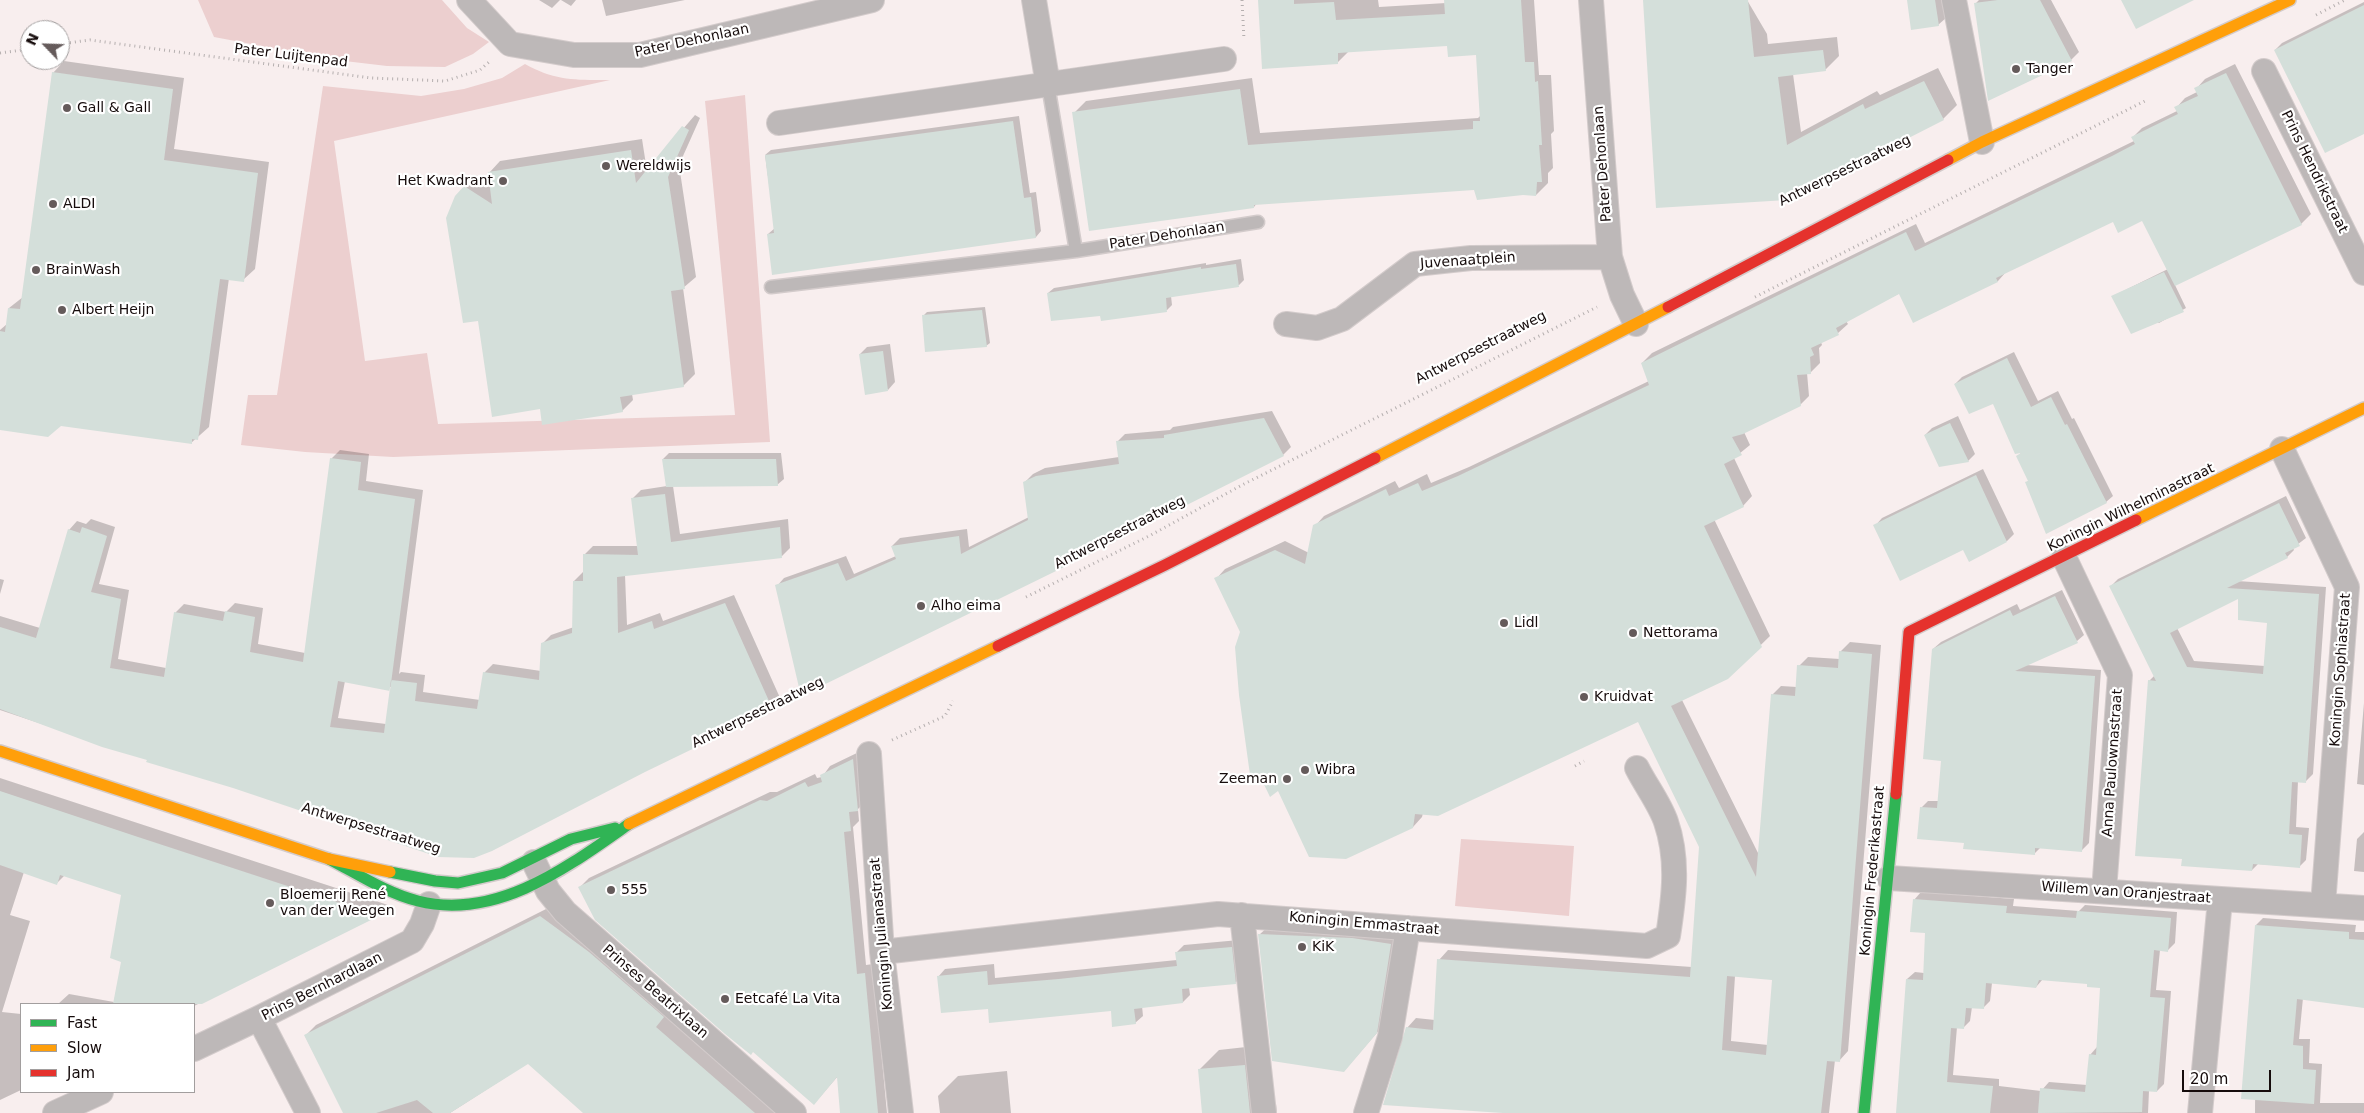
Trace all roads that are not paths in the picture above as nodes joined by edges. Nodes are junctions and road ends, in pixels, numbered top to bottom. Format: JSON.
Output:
{"nodes":[{"id":1,"x":469,"y":0,"type":"edge"},
{"id":2,"x":872,"y":0,"type":"edge"},
{"id":3,"x":1034,"y":0,"type":"edge"},
{"id":4,"x":1591,"y":0,"type":"edge"},
{"id":5,"x":1954,"y":0,"type":"edge"},
{"id":6,"x":2290,"y":0,"type":"edge"},
{"id":7,"x":1224,"y":59,"type":"dead end"},
{"id":8,"x":2264,"y":71,"type":"dead end"},
{"id":9,"x":1048,"y":85,"type":"junction"},
{"id":10,"x":779,"y":124,"type":"dead end"},
{"id":11,"x":1982,"y":142,"type":"junction"},
{"id":12,"x":1258,"y":222,"type":"dead end"},
{"id":13,"x":1076,"y":251,"type":"junction"},
{"id":14,"x":1610,"y":257,"type":"junction"},
{"id":15,"x":2364,"y":273,"type":"edge"},
{"id":16,"x":771,"y":287,"type":"dead end"},
{"id":17,"x":1286,"y":324,"type":"dead end"},
{"id":18,"x":1636,"y":324,"type":"junction"},
{"id":19,"x":2364,"y":408,"type":"edge"},
{"id":20,"x":2282,"y":449,"type":"junction"},
{"id":21,"x":2064,"y":557,"type":"junction"},
{"id":22,"x":1910,"y":632,"type":"joint"},
{"id":23,"x":0,"y":751,"type":"edge"},
{"id":24,"x":869,"y":754,"type":"dead end"},
{"id":25,"x":1637,"y":768,"type":"dead end"},
{"id":26,"x":629,"y":824,"type":"junction"},
{"id":27,"x":329,"y":859,"type":"junction"},
{"id":28,"x":537,"y":868,"type":"junction"},
{"id":29,"x":1889,"y":878,"type":"junction"},
{"id":30,"x":2104,"y":891,"type":"junction"},
{"id":31,"x":2220,"y":900,"type":"junction"},
{"id":32,"x":429,"y":904,"type":"junction"},
{"id":33,"x":2323,"y":905,"type":"junction"},
{"id":34,"x":2364,"y":908,"type":"edge"},
{"id":35,"x":1242,"y":915,"type":"junction"},
{"id":36,"x":1408,"y":928,"type":"junction"},
{"id":37,"x":882,"y":952,"type":"junction"},
{"id":38,"x":259,"y":1018,"type":"junction"},
{"id":39,"x":195,"y":1049,"type":"edge"},
{"id":40,"x":99,"y":1093,"type":"edge"},
{"id":41,"x":55,"y":1113,"type":"edge"},
{"id":42,"x":308,"y":1113,"type":"edge"},
{"id":43,"x":794,"y":1113,"type":"edge"},
{"id":44,"x":901,"y":1113,"type":"edge"},
{"id":45,"x":1264,"y":1113,"type":"edge"},
{"id":46,"x":1366,"y":1113,"type":"edge"},
{"id":47,"x":1864,"y":1113,"type":"edge"},
{"id":48,"x":2200,"y":1113,"type":"edge"}],
"edges":[{"from":1,"to":2,"type":"street","name":"Pater Dehonlaan"},
{"from":3,"to":9,"type":"street"},
{"from":4,"to":14,"type":"street","name":"Pater Dehonlaan"},
{"from":5,"to":11,"type":"street"},
{"from":6,"to":11,"type":"street"},
{"from":7,"to":9,"type":"street"},
{"from":8,"to":15,"type":"street","name":"Prins Hendrikstraat"},
{"from":9,"to":10,"type":"street"},
{"from":9,"to":13,"type":"lane"},
{"from":11,"to":18,"type":"street"},
{"from":12,"to":13,"type":"lane","name":"Pater Dehonlaan"},
{"from":13,"to":16,"type":"lane","name":"Pater Dehonlaan"},
{"from":14,"to":17,"type":"street","name":"Juvenaatplein"},
{"from":14,"to":18,"type":"street","name":"Pater Dehonlaan"},
{"from":18,"to":26,"type":"street"},
{"from":19,"to":20,"type":"street","name":"Koningin Wilhelminastraat"},
{"from":20,"to":21,"type":"street","name":"Koningin Wilhelminastraat"},
{"from":20,"to":33,"type":"street","name":"Koningin Sophiastraat"},
{"from":21,"to":22,"type":"street","name":"Koningin Wilhelminastraat"},
{"from":21,"to":30,"type":"street","name":"Anna Paulownastraat"},
{"from":22,"to":29,"type":"street","name":"Koningin Frederikastraat"},
{"from":23,"to":27,"type":"street"},
{"from":24,"to":37,"type":"street","name":"Koningin Julianastraat"},
{"from":25,"to":36,"type":"street","name":"Koningin Emmastraat"},
{"from":26,"to":28,"type":"street"},
{"from":26,"to":28,"type":"street"},
{"from":27,"to":28,"type":"street"},
{"from":27,"to":32,"type":"street"},
{"from":28,"to":32,"type":"street"},
{"from":28,"to":43,"type":"street","name":"Prinses Beatrixlaan"},
{"from":29,"to":30,"type":"street","name":"Willem van Oranjestraat"},
{"from":29,"to":47,"type":"street","name":"Koningin Frederikastraat"},
{"from":30,"to":31,"type":"street","name":"Willem van Oranjestraat"},
{"from":31,"to":33,"type":"street","name":"Willem van Oranjestraat"},
{"from":31,"to":48,"type":"street"},
{"from":32,"to":38,"type":"street","name":"Prins Bernhardlaan"},
{"from":33,"to":34,"type":"street","name":"Willem van Oranjestraat"},
{"from":35,"to":36,"type":"street","name":"Koningin Emmastraat"},
{"from":35,"to":37,"type":"street","name":"Koningin Emmastraat"},
{"from":35,"to":45,"type":"street"},
{"from":36,"to":46,"type":"street"},
{"from":37,"to":44,"type":"street","name":"Koningin Julianastraat"},
{"from":38,"to":39,"type":"street","name":"Prins Bernhardlaan"},
{"from":38,"to":42,"type":"street"},
{"from":40,"to":41,"type":"street"}]}
